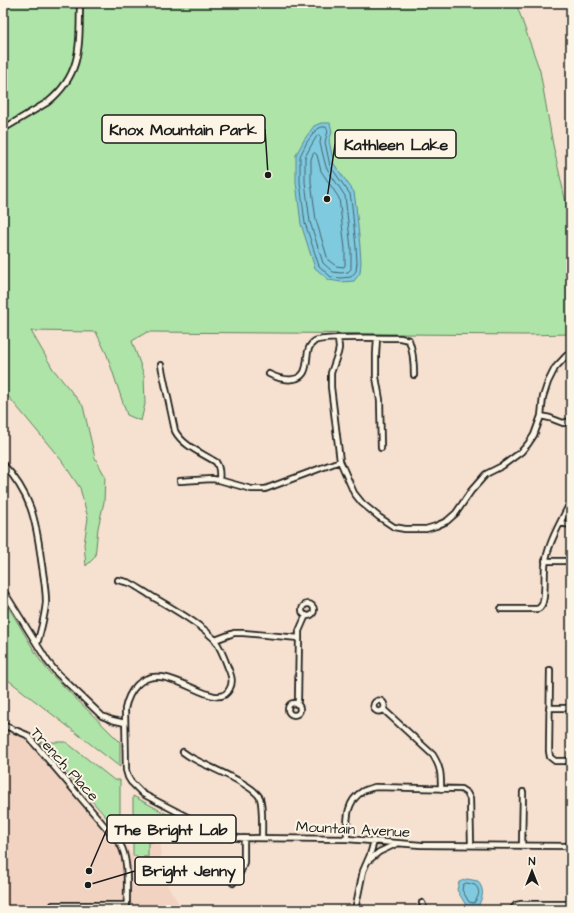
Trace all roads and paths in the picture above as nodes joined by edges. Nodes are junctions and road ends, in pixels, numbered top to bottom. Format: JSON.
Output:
{"nodes":[{"id":1,"x":80,"y":3,"type":"edge"},
{"id":2,"x":3,"y":129,"type":"edge"},
{"id":3,"x":338,"y":338,"type":"junction"},
{"id":4,"x":377,"y":338,"type":"junction"},
{"id":5,"x":571,"y":352,"type":"edge"},
{"id":6,"x":161,"y":365,"type":"dead end"},
{"id":7,"x":269,"y":374,"type":"dead end"},
{"id":8,"x":414,"y":375,"type":"dead end"},
{"id":9,"x":541,"y":416,"type":"junction"},
{"id":10,"x":571,"y":421,"type":"edge"},
{"id":11,"x":382,"y":448,"type":"dead end"},
{"id":12,"x":340,"y":461,"type":"junction"},
{"id":13,"x":3,"y":464,"type":"edge"},
{"id":14,"x":219,"y":480,"type":"junction"},
{"id":15,"x":180,"y":481,"type":"dead end"},
{"id":16,"x":571,"y":501,"type":"edge"},
{"id":17,"x":560,"y":523,"type":"junction"},
{"id":18,"x":571,"y":525,"type":"edge"},
{"id":19,"x":545,"y":561,"type":"junction"},
{"id":20,"x":571,"y":561,"type":"edge"},
{"id":21,"x":118,"y":580,"type":"dead end"},
{"id":22,"x":3,"y":590,"type":"edge"},
{"id":23,"x":502,"y":609,"type":"dead end"},
{"id":24,"x":306,"y":615,"type":"dead end"},
{"id":25,"x":299,"y":638,"type":"junction"},
{"id":26,"x":215,"y":640,"type":"junction"},
{"id":27,"x":37,"y":644,"type":"junction"},
{"id":28,"x":550,"y":670,"type":"dead end"},
{"id":29,"x":296,"y":704,"type":"dead end"},
{"id":30,"x":549,"y":708,"type":"junction"},
{"id":31,"x":571,"y":708,"type":"edge"},
{"id":32,"x":384,"y":710,"type":"dead end"},
{"id":33,"x":125,"y":723,"type":"junction"},
{"id":34,"x":3,"y":725,"type":"edge"},
{"id":35,"x":183,"y":752,"type":"dead end"},
{"id":36,"x":571,"y":761,"type":"edge"},
{"id":37,"x":441,"y":789,"type":"junction"},
{"id":38,"x":523,"y":792,"type":"dead end"},
{"id":39,"x":244,"y":838,"type":"junction"},
{"id":40,"x":262,"y":838,"type":"junction"},
{"id":41,"x":347,"y":839,"type":"junction"},
{"id":42,"x":374,"y":841,"type":"junction"},
{"id":43,"x":397,"y":843,"type":"junction"},
{"id":44,"x":471,"y":845,"type":"junction"},
{"id":45,"x":522,"y":846,"type":"junction"},
{"id":46,"x":571,"y":846,"type":"edge"},
{"id":47,"x":367,"y":861,"type":"junction"},
{"id":48,"x":232,"y":884,"type":"dead end"},
{"id":49,"x":422,"y":903,"type":"dead end"},
{"id":50,"x":53,"y":904,"type":"dead end"},
{"id":51,"x":571,"y":904,"type":"edge"},
{"id":52,"x":127,"y":907,"type":"edge"},
{"id":53,"x":355,"y":910,"type":"edge"},
{"id":54,"x":425,"y":910,"type":"edge"},
{"id":55,"x":512,"y":910,"type":"edge"}],
"edges":[{"from":1,"to":2,"type":"street"},
{"from":3,"to":4,"type":"street"},
{"from":3,"to":7,"type":"street"},
{"from":3,"to":12,"type":"street"},
{"from":4,"to":8,"type":"street"},
{"from":4,"to":11,"type":"street"},
{"from":5,"to":9,"type":"street"},
{"from":6,"to":14,"type":"street"},
{"from":9,"to":10,"type":"street"},
{"from":9,"to":12,"type":"street"},
{"from":12,"to":14,"type":"street"},
{"from":13,"to":27,"type":"street"},
{"from":14,"to":15,"type":"street"},
{"from":16,"to":17,"type":"street"},
{"from":17,"to":18,"type":"street"},
{"from":17,"to":19,"type":"street"},
{"from":19,"to":20,"type":"street"},
{"from":19,"to":23,"type":"street"},
{"from":21,"to":26,"type":"street"},
{"from":22,"to":27,"type":"street"},
{"from":24,"to":25,"type":"street"},
{"from":25,"to":26,"type":"street"},
{"from":25,"to":29,"type":"street"},
{"from":26,"to":33,"type":"street","name":"Mountain Avenue"},
{"from":27,"to":33,"type":"street"},
{"from":28,"to":30,"type":"street"},
{"from":30,"to":31,"type":"street"},
{"from":30,"to":36,"type":"street"},
{"from":32,"to":37,"type":"street"},
{"from":33,"to":39,"type":"street","name":"Mountain Avenue"},
{"from":34,"to":52,"type":"street","name":"Trench Place"},
{"from":35,"to":40,"type":"street"},
{"from":37,"to":41,"type":"street"},
{"from":37,"to":44,"type":"street"},
{"from":38,"to":45,"type":"street"},
{"from":39,"to":40,"type":"street","name":"Mountain Avenue"},
{"from":39,"to":48,"type":"street"},
{"from":40,"to":41,"type":"street","name":"Mountain Avenue"},
{"from":41,"to":42,"type":"street","name":"Mountain Avenue"},
{"from":42,"to":43,"type":"street","name":"Mountain Avenue"},
{"from":42,"to":47,"type":"street"},
{"from":43,"to":44,"type":"street","name":"Mountain Avenue"},
{"from":43,"to":47,"type":"street"},
{"from":44,"to":45,"type":"street","name":"Mountain Avenue"},
{"from":45,"to":46,"type":"street","name":"Mountain Avenue"},
{"from":47,"to":53,"type":"street"},
{"from":49,"to":54,"type":"street"},
{"from":50,"to":52,"type":"street"},
{"from":51,"to":55,"type":"street"}]}
